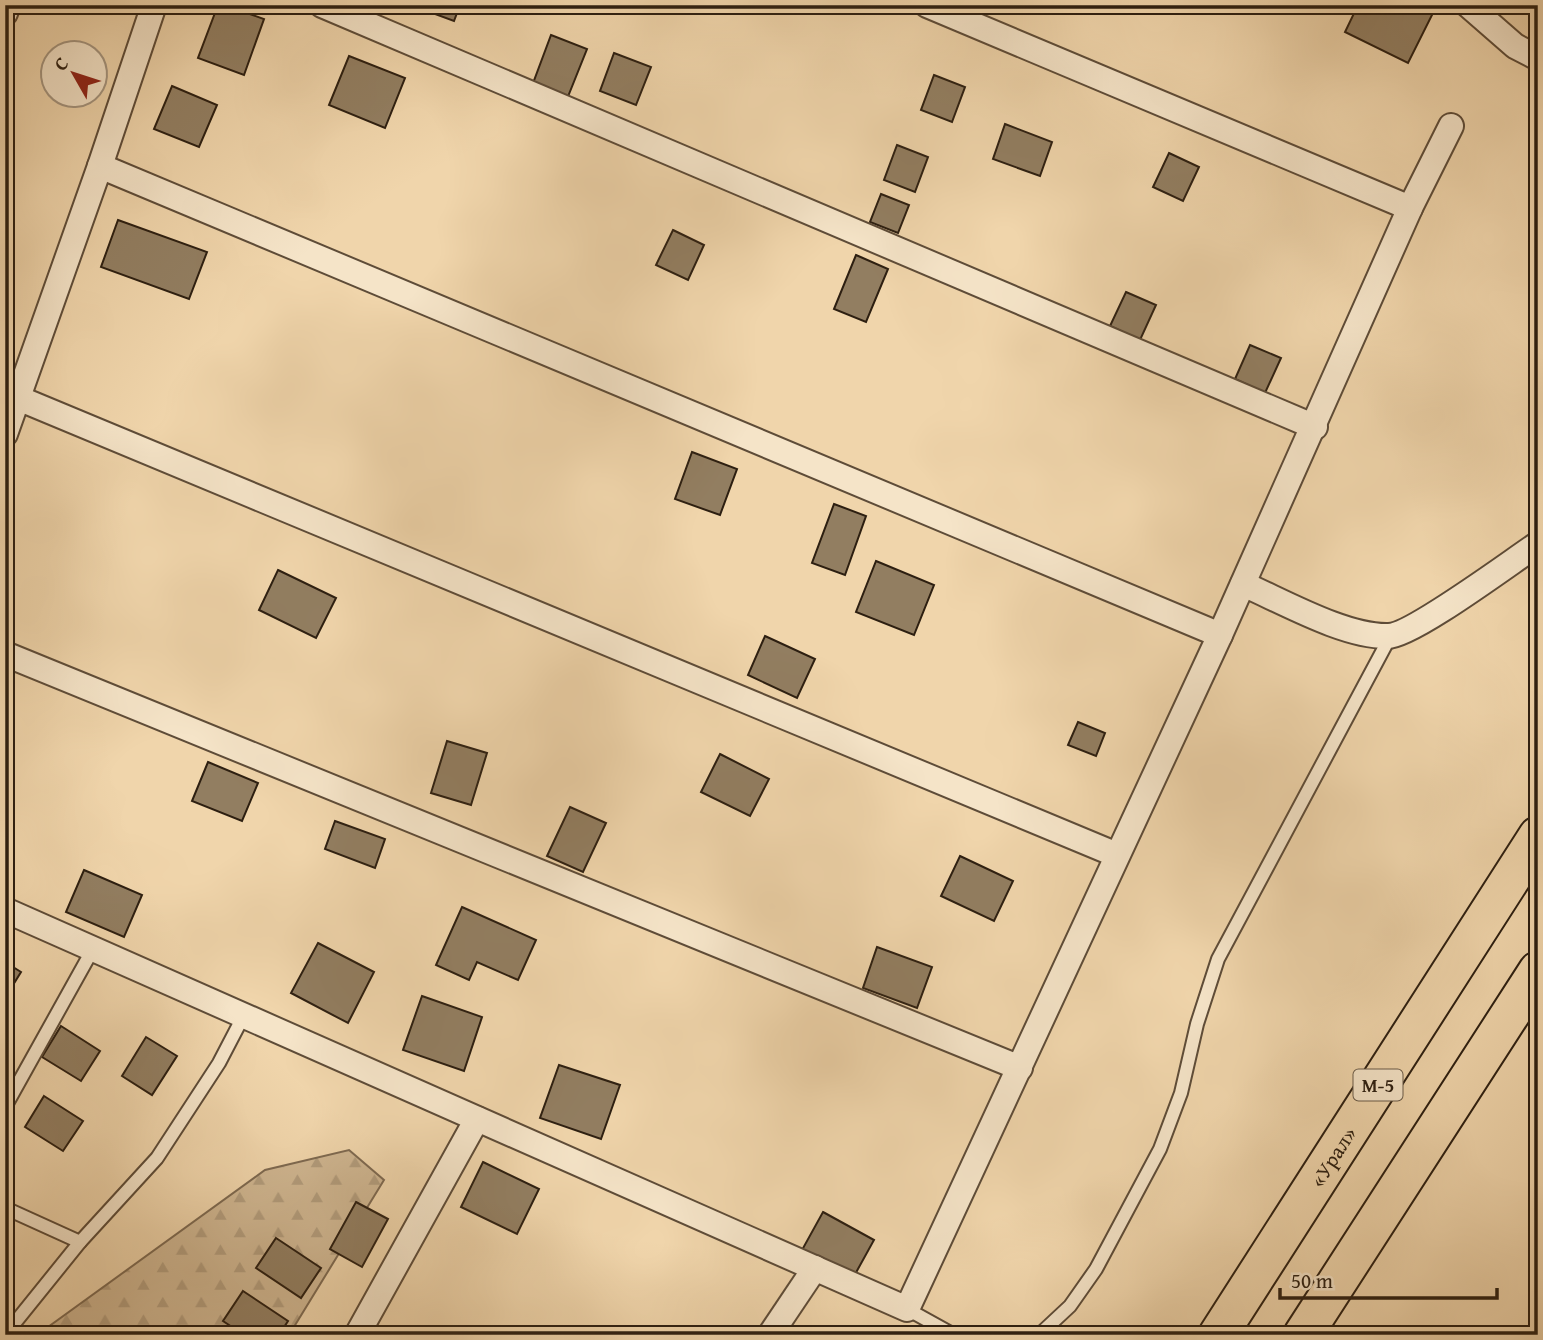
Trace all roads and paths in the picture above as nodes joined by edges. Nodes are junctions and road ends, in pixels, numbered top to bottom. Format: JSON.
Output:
{"nodes":[{"id":1,"x":8,"y":5,"type":"edge"},
{"id":2,"x":154,"y":5,"type":"edge"},
{"id":3,"x":322,"y":5,"type":"edge"},
{"id":4,"x":927,"y":5,"type":"edge"},
{"id":5,"x":1468,"y":5,"type":"edge"},
{"id":6,"x":5,"y":13,"type":"edge"},
{"id":7,"x":1538,"y":58,"type":"edge"},
{"id":8,"x":1451,"y":125,"type":"dead end"},
{"id":9,"x":100,"y":166,"type":"junction"},
{"id":10,"x":1410,"y":208,"type":"junction"},
{"id":11,"x":18,"y":398,"type":"junction"},
{"id":12,"x":1315,"y":427,"type":"junction"},
{"id":13,"x":5,"y":434,"type":"edge"},
{"id":14,"x":1538,"y":544,"type":"edge"},
{"id":15,"x":1243,"y":583,"type":"junction"},
{"id":16,"x":1220,"y":635,"type":"junction"},
{"id":17,"x":1390,"y":637,"type":"junction"},
{"id":18,"x":5,"y":654,"type":"edge"},
{"id":19,"x":1538,"y":836,"type":"edge"},
{"id":20,"x":1117,"y":855,"type":"junction"},
{"id":21,"x":5,"y":910,"type":"edge"},
{"id":22,"x":93,"y":949,"type":"junction"},
{"id":23,"x":1538,"y":971,"type":"edge"},
{"id":24,"x":244,"y":1015,"type":"junction"},
{"id":25,"x":1020,"y":1068,"type":"junction"},
{"id":26,"x":5,"y":1107,"type":"edge"},
{"id":27,"x":477,"y":1119,"type":"junction"},
{"id":28,"x":5,"y":1208,"type":"edge"},
{"id":29,"x":80,"y":1242,"type":"junction"},
{"id":30,"x":816,"y":1268,"type":"junction"},
{"id":31,"x":907,"y":1309,"type":"junction"},
{"id":32,"x":5,"y":1335,"type":"edge"},
{"id":33,"x":357,"y":1335,"type":"edge"},
{"id":34,"x":770,"y":1335,"type":"edge"},
{"id":35,"x":954,"y":1335,"type":"edge"},
{"id":36,"x":1039,"y":1335,"type":"edge"},
{"id":37,"x":1218,"y":1335,"type":"edge"},
{"id":38,"x":1303,"y":1335,"type":"edge"}],
"edges":[{"from":1,"to":6,"type":"street"},
{"from":2,"to":9,"type":"street"},
{"from":3,"to":12,"type":"street"},
{"from":4,"to":10,"type":"street"},
{"from":5,"to":7,"type":"street"},
{"from":8,"to":10,"type":"street"},
{"from":9,"to":11,"type":"street"},
{"from":9,"to":16,"type":"street"},
{"from":10,"to":12,"type":"street"},
{"from":11,"to":13,"type":"street"},
{"from":11,"to":20,"type":"street"},
{"from":12,"to":15,"type":"street"},
{"from":14,"to":17,"type":"street"},
{"from":15,"to":16,"type":"street"},
{"from":15,"to":17,"type":"street"},
{"from":16,"to":20,"type":"street"},
{"from":17,"to":36,"type":"lane"},
{"from":18,"to":25,"type":"street"},
{"from":19,"to":37,"type":"highway","name":"«Урал»","number":"М-5"},
{"from":20,"to":25,"type":"street"},
{"from":21,"to":22,"type":"street"},
{"from":22,"to":24,"type":"street"},
{"from":22,"to":26,"type":"lane"},
{"from":23,"to":38,"type":"highway"},
{"from":24,"to":27,"type":"street"},
{"from":24,"to":29,"type":"lane"},
{"from":25,"to":31,"type":"street"},
{"from":27,"to":30,"type":"street"},
{"from":27,"to":33,"type":"street"},
{"from":28,"to":29,"type":"lane"},
{"from":29,"to":32,"type":"lane"},
{"from":30,"to":31,"type":"street"},
{"from":30,"to":34,"type":"street"},
{"from":31,"to":35,"type":"lane"}]}
